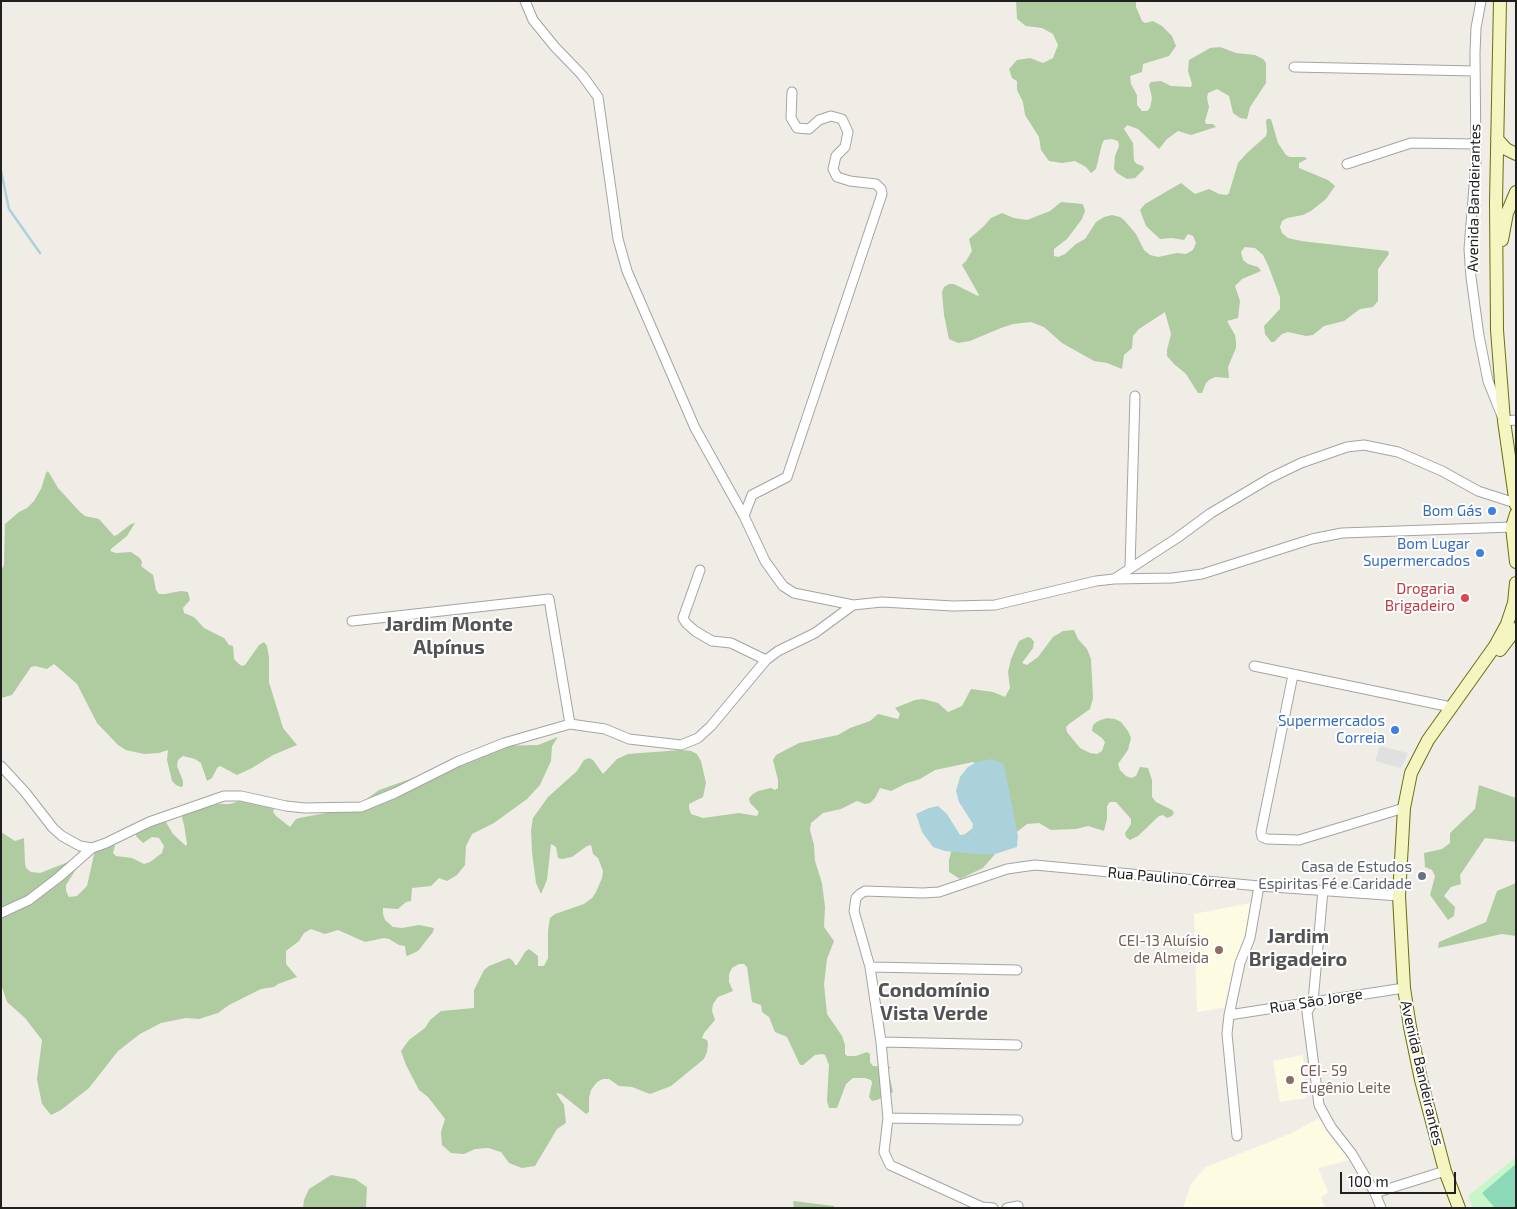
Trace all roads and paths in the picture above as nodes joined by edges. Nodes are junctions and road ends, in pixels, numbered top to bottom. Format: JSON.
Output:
{"nodes":[{"id":1,"x":525,"y":1,"type":"edge"},
{"id":2,"x":1481,"y":1,"type":"edge"},
{"id":3,"x":1500,"y":1,"type":"edge"},
{"id":4,"x":1294,"y":67,"type":"dead end"},
{"id":5,"x":1475,"y":71,"type":"junction"},
{"id":6,"x":792,"y":92,"type":"dead end"},
{"id":7,"x":1497,"y":139,"type":"junction"},
{"id":8,"x":1476,"y":144,"type":"junction"},
{"id":9,"x":1516,"y":154,"type":"edge"},
{"id":10,"x":1348,"y":164,"type":"dead end"},
{"id":11,"x":1516,"y":192,"type":"edge"},
{"id":12,"x":1496,"y":277,"type":"junction"},
{"id":13,"x":1135,"y":396,"type":"dead end"},
{"id":14,"x":1510,"y":421,"type":"edge"},
{"id":15,"x":1516,"y":504,"type":"edge"},
{"id":16,"x":1516,"y":514,"type":"edge"},
{"id":17,"x":744,"y":516,"type":"junction"},
{"id":18,"x":1512,"y":527,"type":"junction"},
{"id":19,"x":1516,"y":562,"type":"edge"},
{"id":20,"x":1130,"y":568,"type":"junction"},
{"id":21,"x":700,"y":570,"type":"dead end"},
{"id":22,"x":1114,"y":579,"type":"junction"},
{"id":23,"x":1516,"y":583,"type":"edge"},
{"id":24,"x":853,"y":605,"type":"junction"},
{"id":25,"x":352,"y":622,"type":"dead end"},
{"id":26,"x":1516,"y":629,"type":"edge"},
{"id":27,"x":766,"y":660,"type":"junction"},
{"id":28,"x":1254,"y":666,"type":"dead end"},
{"id":29,"x":1293,"y":676,"type":"junction"},
{"id":30,"x":1451,"y":707,"type":"junction"},
{"id":31,"x":570,"y":724,"type":"junction"},
{"id":32,"x":1,"y":766,"type":"edge"},
{"id":33,"x":1404,"y":808,"type":"junction"},
{"id":34,"x":92,"y":848,"type":"junction"},
{"id":35,"x":1259,"y":886,"type":"junction"},
{"id":36,"x":1323,"y":890,"type":"junction"},
{"id":37,"x":1399,"y":896,"type":"junction"},
{"id":38,"x":1,"y":913,"type":"edge"},
{"id":39,"x":870,"y":967,"type":"junction"},
{"id":40,"x":1017,"y":970,"type":"dead end"},
{"id":41,"x":1404,"y":988,"type":"junction"},
{"id":42,"x":1313,"y":1002,"type":"junction"},
{"id":43,"x":1229,"y":1015,"type":"junction"},
{"id":44,"x":881,"y":1042,"type":"junction"},
{"id":45,"x":1017,"y":1045,"type":"dead end"},
{"id":46,"x":888,"y":1118,"type":"junction"},
{"id":47,"x":1018,"y":1120,"type":"dead end"},
{"id":48,"x":1237,"y":1136,"type":"dead end"},
{"id":49,"x":1445,"y":1171,"type":"junction"},
{"id":50,"x":1375,"y":1193,"type":"junction"},
{"id":51,"x":1018,"y":1206,"type":"dead end"},
{"id":52,"x":994,"y":1208,"type":"edge"},
{"id":53,"x":1007,"y":1208,"type":"edge"},
{"id":54,"x":1381,"y":1208,"type":"edge"},
{"id":55,"x":1459,"y":1208,"type":"edge"}],
"edges":[{"from":1,"to":17,"type":"street"},
{"from":2,"to":5,"type":"street","name":"Avenida Bandeirantes"},
{"from":3,"to":7,"type":"main road","name":"Avenida Bandeirantes"},
{"from":4,"to":5,"type":"street"},
{"from":5,"to":8,"type":"street","name":"Avenida Bandeirantes"},
{"from":6,"to":17,"type":"street"},
{"from":7,"to":9,"type":"main road"},
{"from":7,"to":12,"type":"main road","name":"Avenida Bandeirantes"},
{"from":8,"to":10,"type":"street"},
{"from":8,"to":14,"type":"street","name":"Avenida Bandeirantes"},
{"from":11,"to":12,"type":"main road","name":"Avenida Bandeirantes"},
{"from":12,"to":14,"type":"main road","name":"Avenida Bandeirantes"},
{"from":13,"to":20,"type":"street"},
{"from":14,"to":15,"type":"main road","name":"Avenida Bandeirantes"},
{"from":15,"to":20,"type":"street"},
{"from":16,"to":18,"type":"main road"},
{"from":17,"to":24,"type":"street"},
{"from":18,"to":19,"type":"main road"},
{"from":18,"to":22,"type":"street"},
{"from":20,"to":22,"type":"street"},
{"from":21,"to":27,"type":"street"},
{"from":22,"to":24,"type":"street"},
{"from":23,"to":30,"type":"main road","name":"Avenida Bandeirantes"},
{"from":24,"to":27,"type":"street"},
{"from":25,"to":31,"type":"street"},
{"from":26,"to":30,"type":"main road","name":"Avenida Bandeirantes"},
{"from":27,"to":31,"type":"street"},
{"from":28,"to":29,"type":"street"},
{"from":29,"to":30,"type":"street"},
{"from":29,"to":33,"type":"street"},
{"from":30,"to":33,"type":"main road","name":"Avenida Bandeirantes"},
{"from":31,"to":34,"type":"street"},
{"from":32,"to":34,"type":"street"},
{"from":33,"to":37,"type":"main road","name":"Avenida Bandeirantes"},
{"from":34,"to":38,"type":"street"},
{"from":35,"to":36,"type":"street","name":"Rua Paulino Côrrea"},
{"from":35,"to":39,"type":"street","name":"Rua Paulino Côrrea"},
{"from":35,"to":43,"type":"street"},
{"from":36,"to":37,"type":"street","name":"Rua Paulino Côrrea"},
{"from":36,"to":42,"type":"street"},
{"from":37,"to":41,"type":"main road","name":"Avenida Bandeirantes"},
{"from":39,"to":40,"type":"street"},
{"from":39,"to":44,"type":"street"},
{"from":41,"to":42,"type":"street","name":"Rua São Jorge"},
{"from":41,"to":49,"type":"main road","name":"Avenida Bandeirantes"},
{"from":42,"to":43,"type":"street","name":"Rua São Jorge"},
{"from":42,"to":50,"type":"street"},
{"from":43,"to":48,"type":"street"},
{"from":44,"to":45,"type":"street"},
{"from":44,"to":46,"type":"street"},
{"from":46,"to":47,"type":"street"},
{"from":46,"to":52,"type":"street"},
{"from":49,"to":50,"type":"street"},
{"from":49,"to":55,"type":"main road","name":"Avenida Bandeirantes"},
{"from":50,"to":54,"type":"street"},
{"from":51,"to":53,"type":"street"}]}
